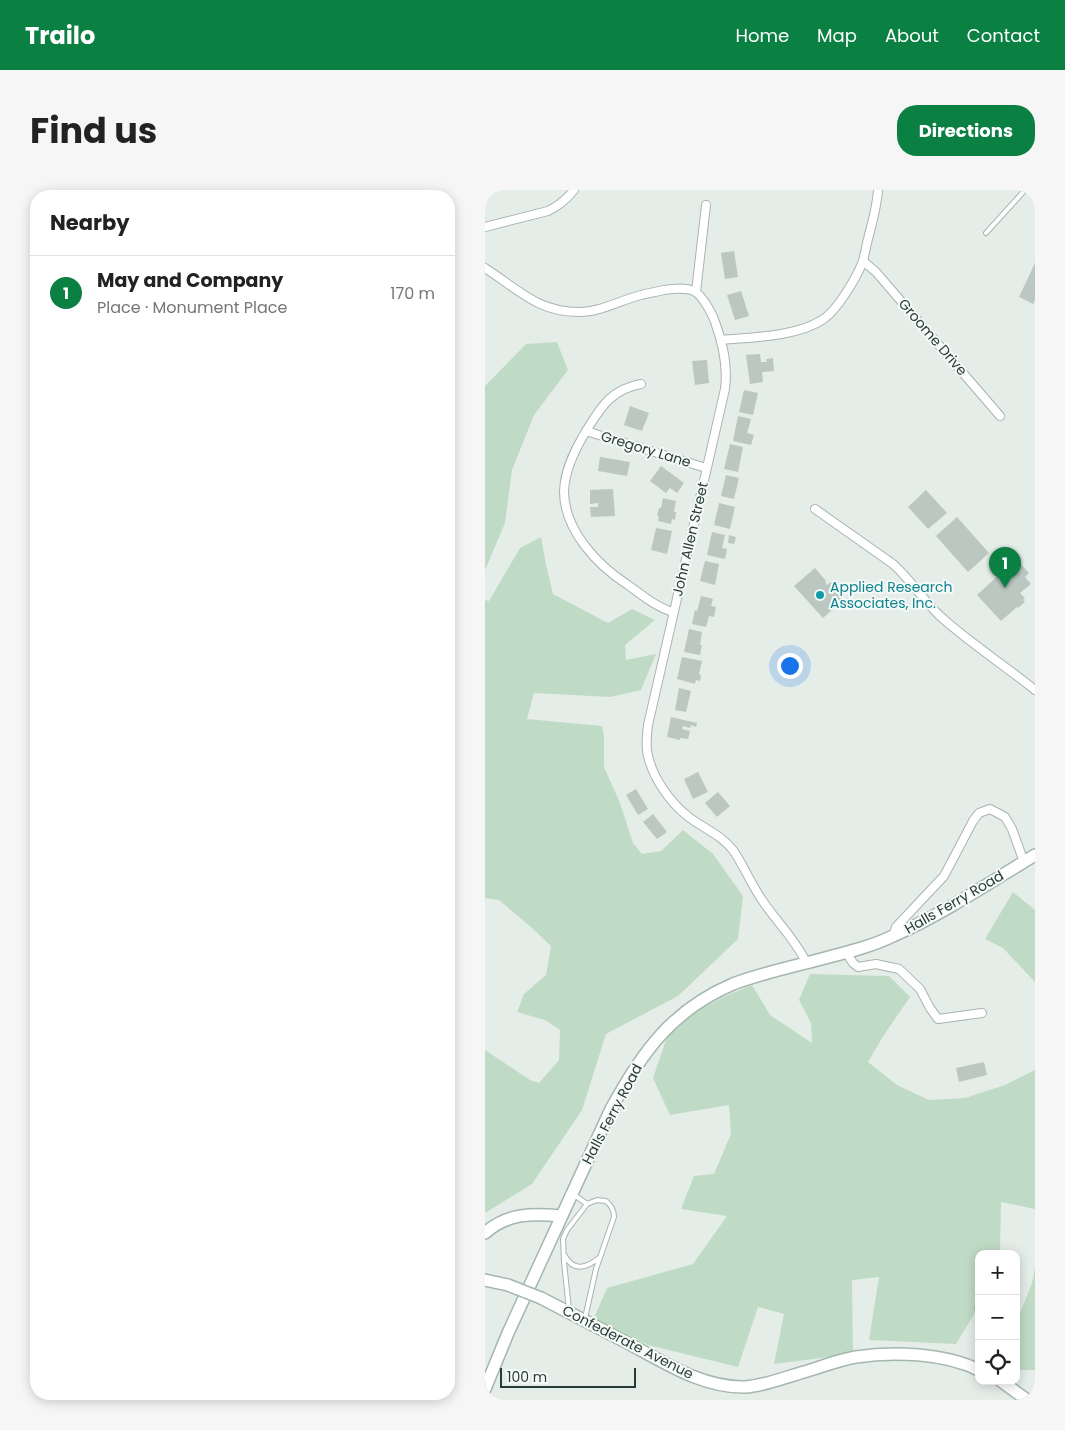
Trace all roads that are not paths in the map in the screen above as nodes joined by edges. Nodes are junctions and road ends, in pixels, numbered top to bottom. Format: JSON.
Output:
{"nodes":[{"id":1,"x":574,"y":190,"type":"edge"},
{"id":2,"x":878,"y":190,"type":"edge"},
{"id":3,"x":1025,"y":190,"type":"edge"},
{"id":4,"x":706,"y":205,"type":"dead end"},
{"id":5,"x":485,"y":228,"type":"edge"},
{"id":6,"x":986,"y":233,"type":"dead end"},
{"id":7,"x":863,"y":262,"type":"junction"},
{"id":8,"x":485,"y":268,"type":"edge"},
{"id":9,"x":695,"y":292,"type":"junction"},
{"id":10,"x":722,"y":340,"type":"junction"},
{"id":11,"x":641,"y":384,"type":"dead end"},
{"id":12,"x":1001,"y":416,"type":"dead end"},
{"id":13,"x":586,"y":431,"type":"junction"},
{"id":14,"x":706,"y":468,"type":"junction"},
{"id":15,"x":815,"y":509,"type":"dead end"},
{"id":16,"x":673,"y":612,"type":"junction"},
{"id":17,"x":1035,"y":690,"type":"edge"},
{"id":18,"x":1035,"y":855,"type":"edge"},
{"id":19,"x":1024,"y":862,"type":"junction"},
{"id":20,"x":893,"y":936,"type":"junction"},
{"id":21,"x":846,"y":952,"type":"junction"},
{"id":22,"x":807,"y":962,"type":"junction"},
{"id":23,"x":982,"y":1013,"type":"dead end"},
{"id":24,"x":572,"y":1193,"type":"junction"},
{"id":25,"x":587,"y":1204,"type":"junction"},
{"id":26,"x":561,"y":1216,"type":"junction"},
{"id":27,"x":485,"y":1233,"type":"edge"},
{"id":28,"x":564,"y":1254,"type":"junction"},
{"id":29,"x":601,"y":1256,"type":"junction"},
{"id":30,"x":485,"y":1280,"type":"edge"},
{"id":31,"x":569,"y":1312,"type":"junction"},
{"id":32,"x":585,"y":1320,"type":"junction"},
{"id":33,"x":975,"y":1369,"type":"edge"},
{"id":34,"x":1006,"y":1385,"type":"edge"},
{"id":35,"x":485,"y":1389,"type":"edge"},
{"id":36,"x":1027,"y":1400,"type":"edge"}],
"edges":[{"from":1,"to":5,"type":"street"},
{"from":2,"to":7,"type":"street"},
{"from":3,"to":6,"type":"lane"},
{"from":4,"to":9,"type":"street"},
{"from":7,"to":10,"type":"street"},
{"from":7,"to":12,"type":"street","name":"Groome Drive"},
{"from":8,"to":9,"type":"street"},
{"from":9,"to":10,"type":"street","name":"John Allen Street"},
{"from":10,"to":14,"type":"street","name":"John Allen Street"},
{"from":11,"to":13,"type":"street"},
{"from":13,"to":14,"type":"street","name":"Gregory Lane"},
{"from":13,"to":16,"type":"street"},
{"from":14,"to":16,"type":"street","name":"John Allen Street"},
{"from":15,"to":17,"type":"street"},
{"from":16,"to":22,"type":"street","name":"John Allen Street"},
{"from":18,"to":19,"type":"street","name":"Halls Ferry Road"},
{"from":19,"to":20,"type":"street","name":"Halls Ferry Road"},
{"from":19,"to":20,"type":"street"},
{"from":20,"to":21,"type":"street","name":"Halls Ferry Road"},
{"from":21,"to":22,"type":"street","name":"Halls Ferry Road"},
{"from":21,"to":23,"type":"street"},
{"from":22,"to":24,"type":"street","name":"Halls Ferry Road"},
{"from":24,"to":25,"type":"lane"},
{"from":24,"to":26,"type":"street","name":"Halls Ferry Road"},
{"from":25,"to":28,"type":"lane"},
{"from":25,"to":29,"type":"lane"},
{"from":26,"to":27,"type":"street"},
{"from":26,"to":35,"type":"street","name":"Halls Ferry Road"},
{"from":28,"to":29,"type":"lane"},
{"from":28,"to":31,"type":"lane"},
{"from":29,"to":32,"type":"lane"},
{"from":30,"to":31,"type":"street","name":"Confederate Avenue","bridge":true},
{"from":31,"to":32,"type":"street","name":"Confederate Avenue"},
{"from":32,"to":33,"type":"street","name":"Confederate Avenue"},
{"from":34,"to":36,"type":"street"}]}
